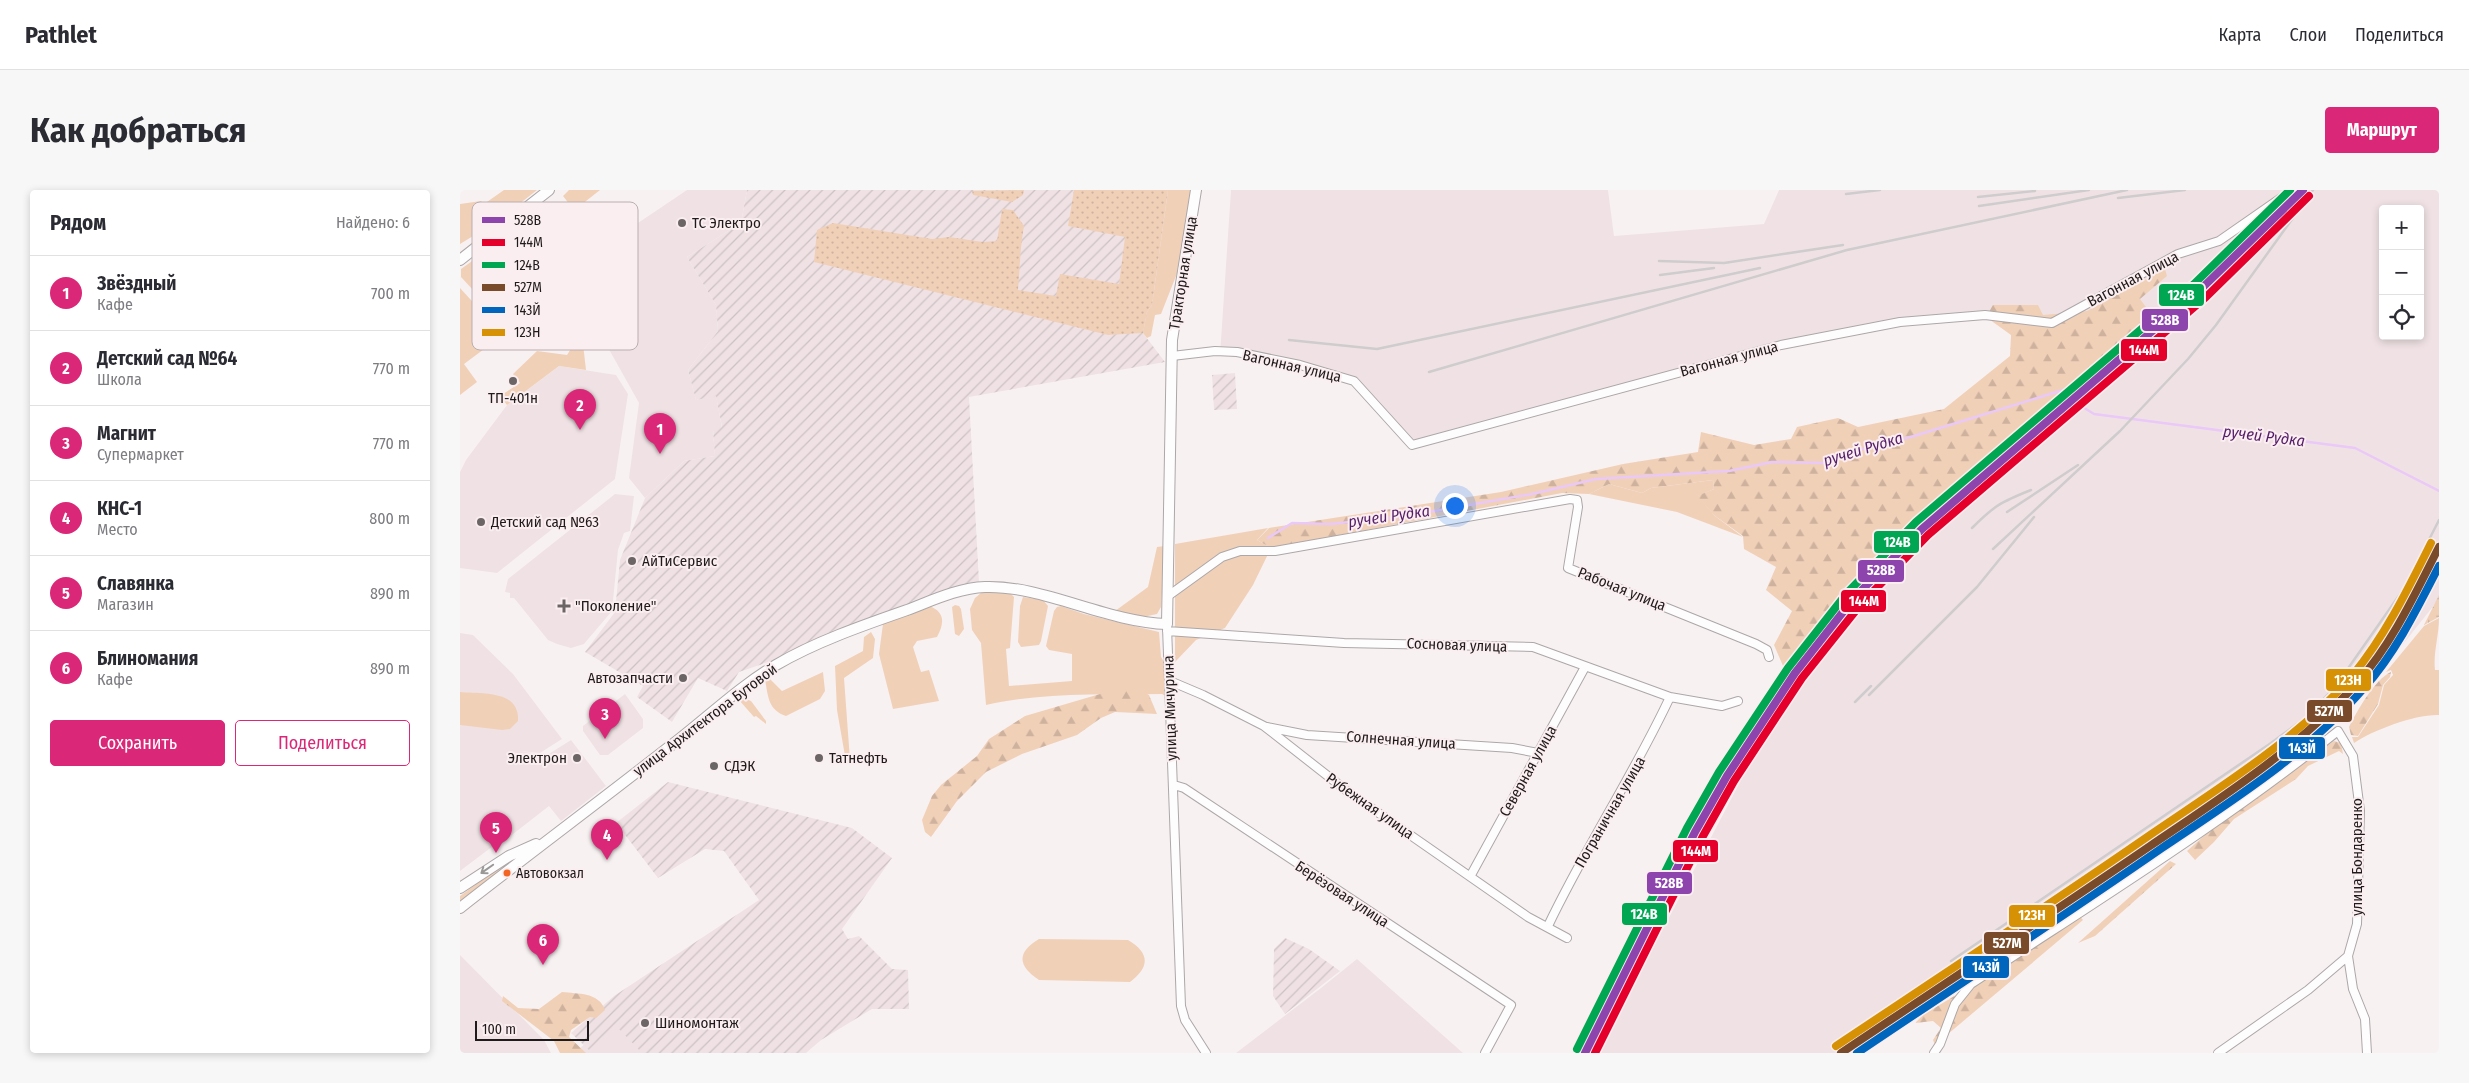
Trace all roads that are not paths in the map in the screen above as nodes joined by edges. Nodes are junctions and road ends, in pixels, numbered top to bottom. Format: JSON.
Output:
{"nodes":[{"id":1,"x":549,"y":190,"type":"edge"},
{"id":2,"x":1196,"y":190,"type":"edge"},
{"id":3,"x":2291,"y":191,"type":"edge"},
{"id":4,"x":534,"y":202,"type":"edge"},
{"id":5,"x":472,"y":251,"type":"edge"},
{"id":6,"x":460,"y":260,"type":"edge"},
{"id":7,"x":1172,"y":356,"type":"junction"},
{"id":8,"x":1168,"y":596,"type":"junction"},
{"id":9,"x":1167,"y":628,"type":"junction"},
{"id":10,"x":1769,"y":657,"type":"dead end"},
{"id":11,"x":1585,"y":667,"type":"junction"},
{"id":12,"x":1170,"y":681,"type":"junction"},
{"id":13,"x":1670,"y":697,"type":"junction"},
{"id":14,"x":1738,"y":701,"type":"dead end"},
{"id":15,"x":1264,"y":726,"type":"junction"},
{"id":16,"x":1538,"y":753,"type":"junction"},
{"id":17,"x":1174,"y":785,"type":"junction"},
{"id":18,"x":546,"y":840,"type":"junction"},
{"id":19,"x":1471,"y":875,"type":"junction"},
{"id":20,"x":460,"y":888,"type":"edge"},
{"id":21,"x":460,"y":908,"type":"edge"},
{"id":22,"x":1548,"y":926,"type":"junction"},
{"id":23,"x":1567,"y":938,"type":"dead end"},
{"id":24,"x":2348,"y":956,"type":"junction"},
{"id":25,"x":1206,"y":1053,"type":"edge"},
{"id":26,"x":1485,"y":1053,"type":"edge"},
{"id":27,"x":1934,"y":1053,"type":"edge"},
{"id":28,"x":2218,"y":1053,"type":"edge"},
{"id":29,"x":2367,"y":1053,"type":"edge"}],
"edges":[{"from":1,"to":4,"type":"main road"},
{"from":2,"to":7,"type":"main road","name":"Тракторная улица"},
{"from":3,"to":7,"type":"street","name":"Вагонная улица"},
{"from":5,"to":6,"type":"main road"},
{"from":7,"to":8,"type":"main road","name":"улица Мичурина"},
{"from":8,"to":9,"type":"main road","name":"улица Мичурина"},
{"from":8,"to":10,"type":"street","name":"Рабочая улица"},
{"from":9,"to":11,"type":"street","name":"Сосновая улица"},
{"from":9,"to":12,"type":"street","name":"улица Мичурина"},
{"from":9,"to":18,"type":"main road","name":"улица Архитектора Бутовой"},
{"from":11,"to":13,"type":"street","name":"Сосновая улица"},
{"from":11,"to":16,"type":"street","name":"Северная улица"},
{"from":12,"to":15,"type":"street","name":"Рубежная улица"},
{"from":12,"to":17,"type":"street","name":"улица Мичурина"},
{"from":13,"to":14,"type":"street","name":"Сосновая улица"},
{"from":13,"to":22,"type":"street","name":"Пограничная улица"},
{"from":15,"to":16,"type":"street","name":"Солнечная улица"},
{"from":15,"to":19,"type":"street","name":"Рубежная улица"},
{"from":16,"to":19,"type":"street","name":"Северная улица"},
{"from":17,"to":25,"type":"street","name":"улица Мичурина"},
{"from":17,"to":26,"type":"street","name":"Берёзовая улица"},
{"from":18,"to":20,"type":"main road","name":"улица Архитектора Бутовой","one_way":true},
{"from":18,"to":21,"type":"main road","name":"улица Архитектора Бутовой"},
{"from":19,"to":22,"type":"street","name":"Рубежная улица"},
{"from":22,"to":23,"type":"street","name":"Рубежная улица"},
{"from":24,"to":27,"type":"street","name":"улица Бондаренко"},
{"from":24,"to":28,"type":"street"},
{"from":24,"to":29,"type":"street","name":"улица Бондаренко"}]}
